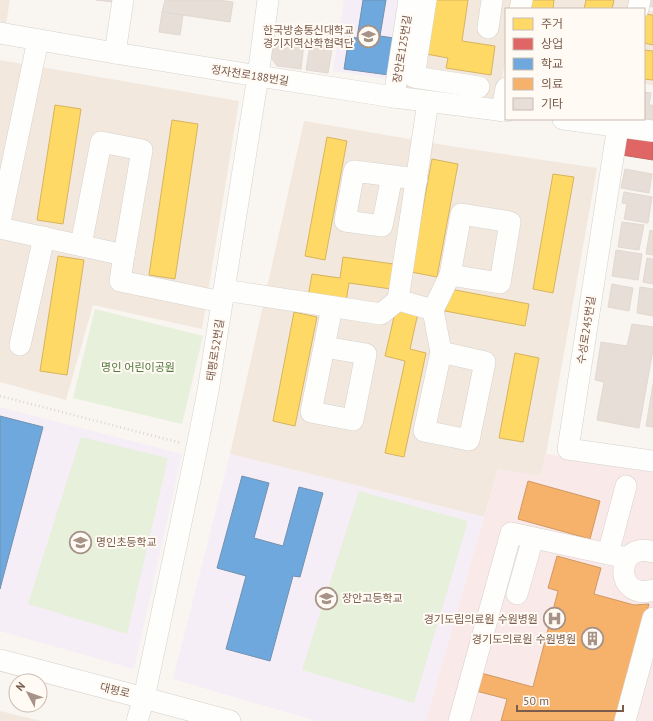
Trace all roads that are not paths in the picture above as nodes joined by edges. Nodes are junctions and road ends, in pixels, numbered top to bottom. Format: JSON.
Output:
{"nodes":[{"id":1,"x":123,"y":0,"type":"edge"},
{"id":2,"x":268,"y":0,"type":"edge"},
{"id":3,"x":409,"y":0,"type":"edge"},
{"id":4,"x":426,"y":0,"type":"edge"},
{"id":5,"x":492,"y":0,"type":"edge"},
{"id":6,"x":488,"y":28,"type":"dead end"},
{"id":7,"x":0,"y":33,"type":"edge"},
{"id":8,"x":38,"y":40,"type":"junction"},
{"id":9,"x":115,"y":53,"type":"junction"},
{"id":10,"x":258,"y":76,"type":"junction"},
{"id":11,"x":479,"y":87,"type":"dead end"},
{"id":12,"x":394,"y":97,"type":"junction"},
{"id":13,"x":505,"y":100,"type":"edge"},
{"id":14,"x":428,"y":102,"type":"junction"},
{"id":15,"x":504,"y":111,"type":"edge"},
{"id":16,"x":577,"y":120,"type":"edge"},
{"id":17,"x":619,"y":123,"type":"edge"},
{"id":18,"x":653,"y":131,"type":"edge"},
{"id":19,"x":392,"y":176,"type":"dead end"},
{"id":20,"x":417,"y":179,"type":"junction"},
{"id":21,"x":0,"y":222,"type":"edge"},
{"id":22,"x":0,"y":228,"type":"edge"},
{"id":23,"x":44,"y":237,"type":"junction"},
{"id":24,"x":81,"y":245,"type":"junction"},
{"id":25,"x":124,"y":255,"type":"junction"},
{"id":26,"x":450,"y":275,"type":"dead end"},
{"id":27,"x":223,"y":296,"type":"junction"},
{"id":28,"x":398,"y":300,"type":"junction"},
{"id":29,"x":332,"y":307,"type":"junction"},
{"id":30,"x":433,"y":310,"type":"junction"},
{"id":31,"x":20,"y":344,"type":"dead end"},
{"id":32,"x":324,"y":347,"type":"dead end"},
{"id":33,"x":441,"y":352,"type":"dead end"},
{"id":34,"x":653,"y":461,"type":"edge"},
{"id":35,"x":626,"y":486,"type":"dead end"},
{"id":36,"x":533,"y":538,"type":"junction"},
{"id":37,"x":653,"y":552,"type":"edge"},
{"id":38,"x":618,"y":556,"type":"junction"},
{"id":39,"x":653,"y":590,"type":"edge"},
{"id":40,"x":517,"y":594,"type":"dead end"},
{"id":41,"x":653,"y":618,"type":"edge"},
{"id":42,"x":0,"y":660,"type":"edge"},
{"id":43,"x":144,"y":698,"type":"junction"},
{"id":44,"x":137,"y":721,"type":"edge"},
{"id":45,"x":230,"y":721,"type":"edge"},
{"id":46,"x":459,"y":721,"type":"edge"},
{"id":47,"x":625,"y":721,"type":"edge"}],
"edges":[{"from":1,"to":9,"type":"street"},
{"from":2,"to":10,"type":"street","name":"태평로52번길"},
{"from":3,"to":12,"type":"street","name":"장안로125번길"},
{"from":4,"to":11,"type":"street"},
{"from":5,"to":6,"type":"street"},
{"from":7,"to":8,"type":"street","name":"정자천로188번길"},
{"from":8,"to":9,"type":"street","name":"정자천로188번길"},
{"from":8,"to":21,"type":"street"},
{"from":9,"to":10,"type":"street","name":"정자천로188번길"},
{"from":10,"to":12,"type":"street","name":"정자천로188번길"},
{"from":10,"to":27,"type":"street","name":"태평로52번길"},
{"from":12,"to":14,"type":"street","name":"정자천로188번길"},
{"from":13,"to":15,"type":"street","name":"정자천로188번길"},
{"from":14,"to":15,"type":"street","name":"정자천로188번길"},
{"from":14,"to":20,"type":"street"},
{"from":16,"to":17,"type":"street"},
{"from":17,"to":18,"type":"street"},
{"from":17,"to":34,"type":"street","name":"수성로245번길"},
{"from":19,"to":20,"type":"street"},
{"from":20,"to":28,"type":"street"},
{"from":22,"to":23,"type":"street"},
{"from":23,"to":24,"type":"street"},
{"from":23,"to":31,"type":"street"},
{"from":24,"to":25,"type":"street"},
{"from":24,"to":25,"type":"street"},
{"from":25,"to":27,"type":"street"},
{"from":26,"to":30,"type":"street"},
{"from":27,"to":29,"type":"street"},
{"from":27,"to":43,"type":"street","name":"태평로52번길"},
{"from":28,"to":29,"type":"street"},
{"from":28,"to":30,"type":"street"},
{"from":29,"to":32,"type":"street"},
{"from":30,"to":33,"type":"street"},
{"from":35,"to":38,"type":"street"},
{"from":36,"to":38,"type":"street"},
{"from":36,"to":40,"type":"street"},
{"from":36,"to":46,"type":"street"},
{"from":37,"to":38,"type":"street"},
{"from":38,"to":39,"type":"street"},
{"from":41,"to":47,"type":"street"},
{"from":42,"to":43,"type":"street","name":"대평로"},
{"from":43,"to":44,"type":"street","name":"태평로52번길"},
{"from":43,"to":45,"type":"street","name":"대평로"}]}
